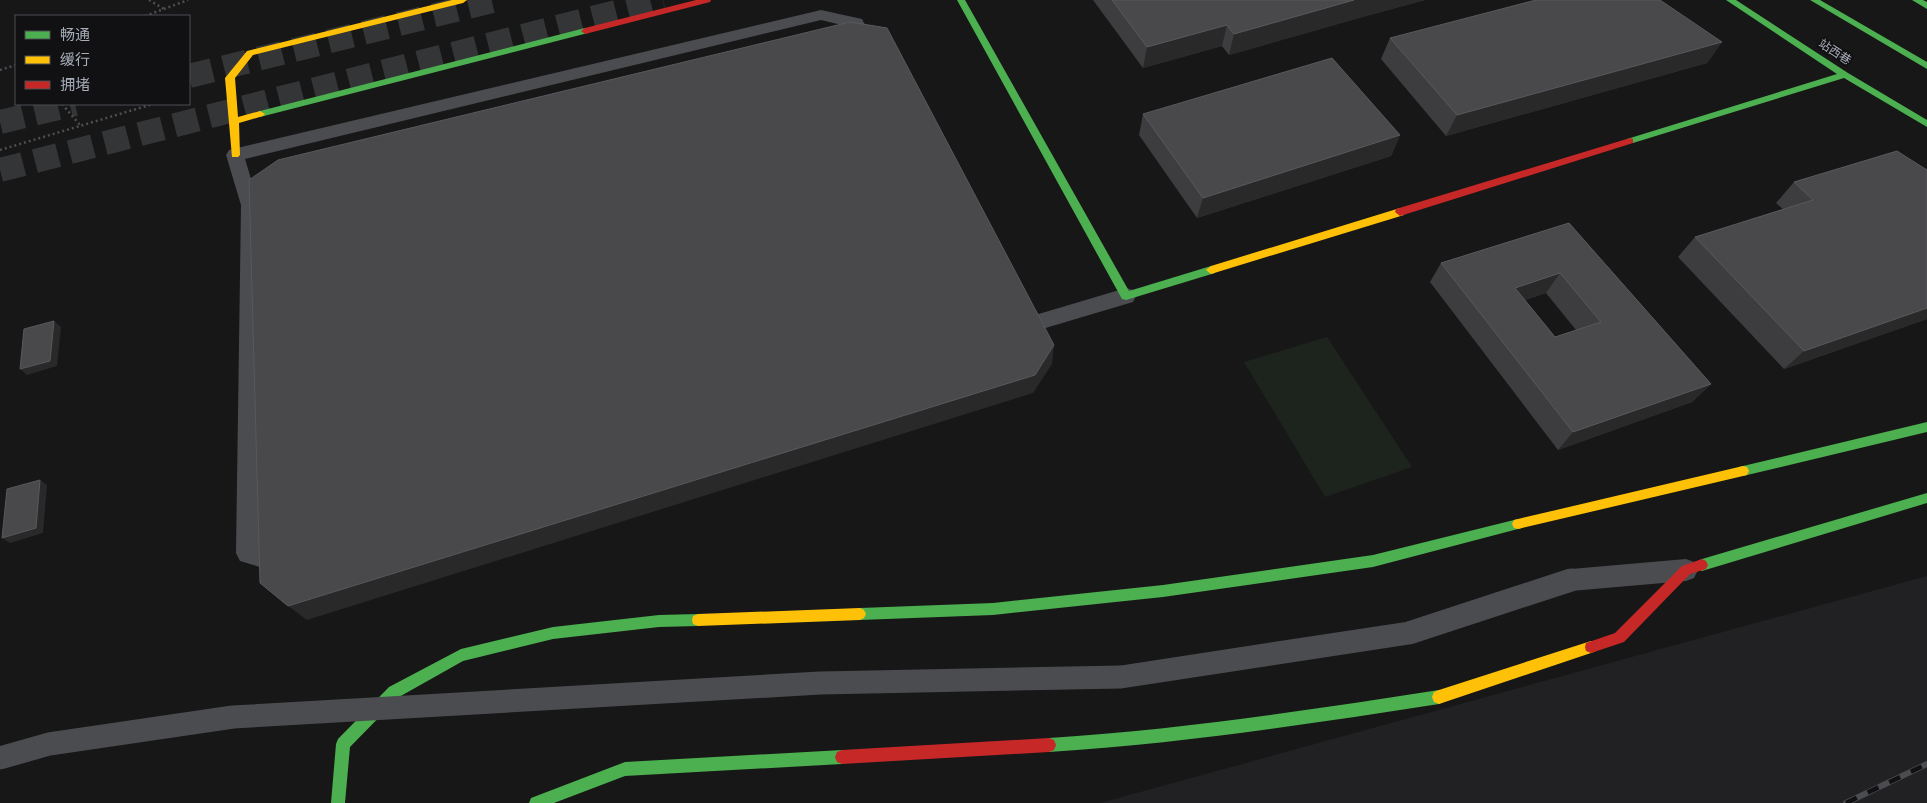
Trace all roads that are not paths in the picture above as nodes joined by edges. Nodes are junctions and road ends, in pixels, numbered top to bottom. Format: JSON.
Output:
{"nodes":[{"id":1,"x":463,"y":0,"type":"edge"},
{"id":2,"x":706,"y":0,"type":"edge"},
{"id":3,"x":960,"y":0,"type":"edge"},
{"id":4,"x":1730,"y":0,"type":"edge"},
{"id":5,"x":1814,"y":0,"type":"edge"},
{"id":6,"x":1916,"y":0,"type":"edge"},
{"id":7,"x":1927,"y":6,"type":"edge"},
{"id":8,"x":874,"y":58,"type":"edge"},
{"id":9,"x":1927,"y":66,"type":"edge"},
{"id":10,"x":1845,"y":75,"type":"junction"},
{"id":11,"x":234,"y":122,"type":"junction"},
{"id":12,"x":1927,"y":124,"type":"edge"},
{"id":13,"x":235,"y":155,"type":"junction"},
{"id":14,"x":1126,"y":296,"type":"junction"},
{"id":15,"x":1010,"y":324,"type":"edge"},
{"id":16,"x":1927,"y":427,"type":"edge"},
{"id":17,"x":1927,"y":498,"type":"edge"},
{"id":18,"x":303,"y":558,"type":"edge"},
{"id":19,"x":1686,"y":570,"type":"junction"},
{"id":20,"x":0,"y":758,"type":"edge"},
{"id":21,"x":338,"y":803,"type":"edge"},
{"id":22,"x":536,"y":803,"type":"edge"}],
"edges":[{"from":1,"to":11,"type":"street"},
{"from":2,"to":11,"type":"street"},
{"from":3,"to":14,"type":"street"},
{"from":4,"to":10,"type":"street","name":"站西巷"},
{"from":5,"to":9,"type":"street"},
{"from":6,"to":7,"type":"street"},
{"from":8,"to":13,"type":"lane"},
{"from":10,"to":12,"type":"street","name":"站西巷"},
{"from":10,"to":14,"type":"street"},
{"from":11,"to":13,"type":"street"},
{"from":13,"to":18,"type":"lane"},
{"from":14,"to":15,"type":"lane"},
{"from":16,"to":21,"type":"street"},
{"from":17,"to":19,"type":"street"},
{"from":19,"to":20,"type":"lane","bridge":true},
{"from":19,"to":22,"type":"street"}]}
